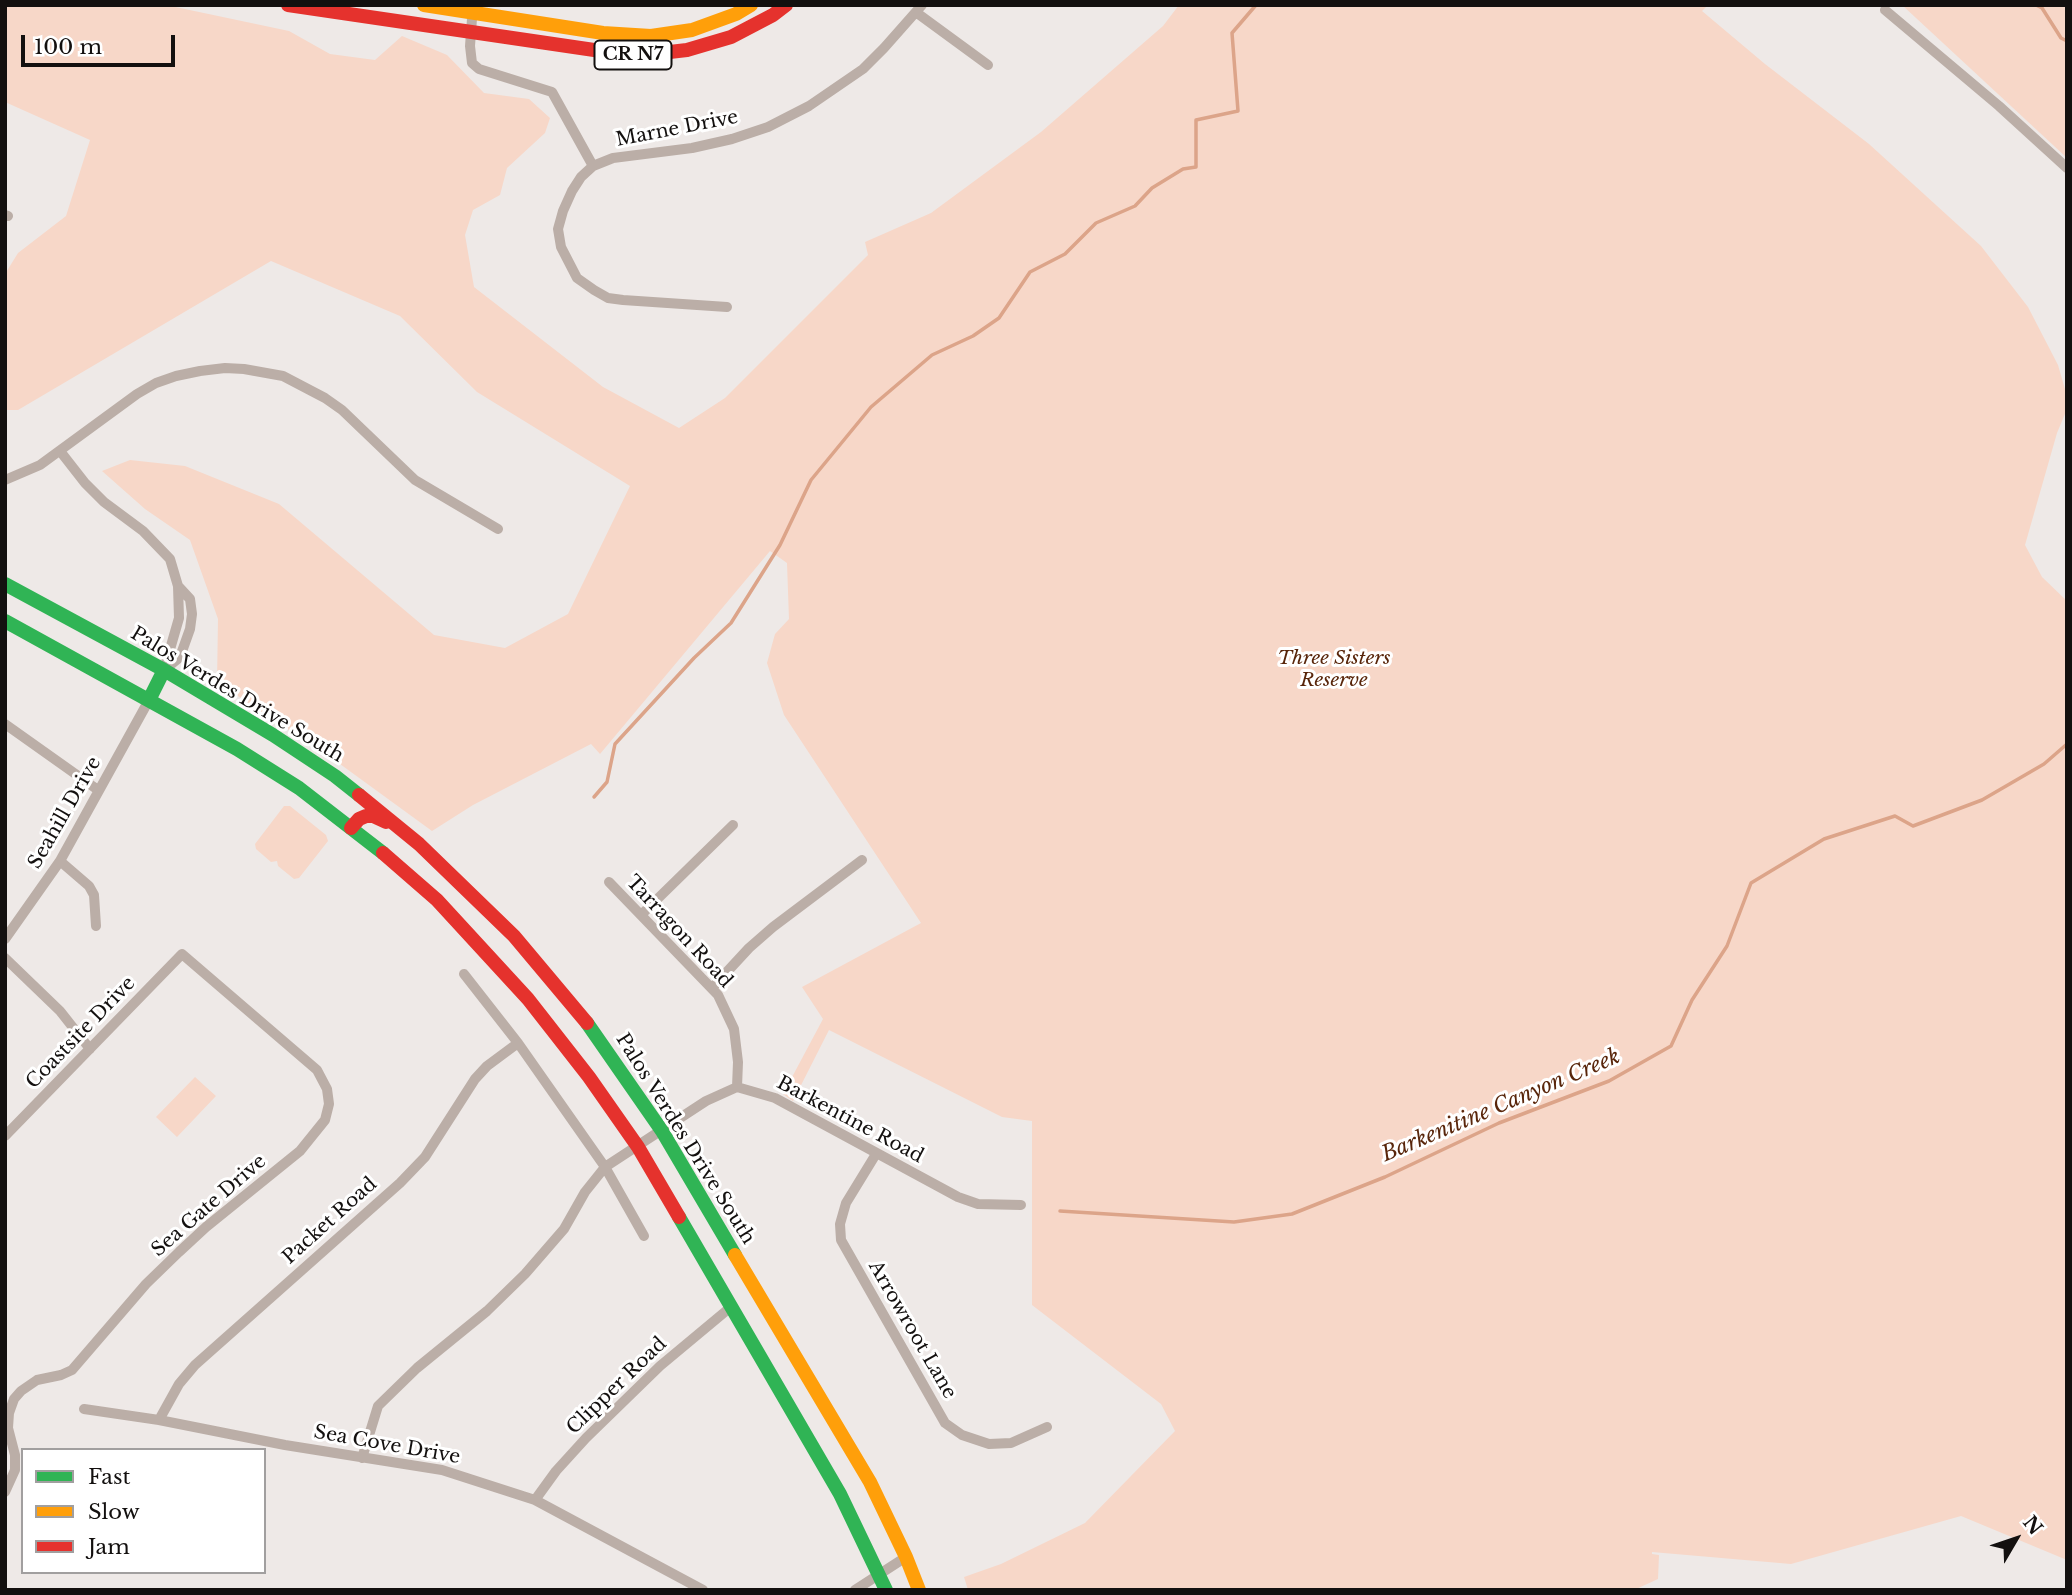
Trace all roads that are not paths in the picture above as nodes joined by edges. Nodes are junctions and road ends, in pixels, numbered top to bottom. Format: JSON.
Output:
{"nodes":[{"id":1,"x":288,"y":5,"type":"edge"},
{"id":2,"x":424,"y":5,"type":"edge"},
{"id":3,"x":751,"y":5,"type":"edge"},
{"id":4,"x":786,"y":5,"type":"edge"},
{"id":5,"x":472,"y":9,"type":"edge"},
{"id":6,"x":919,"y":9,"type":"edge"},
{"id":7,"x":1885,"y":10,"type":"dead end"},
{"id":8,"x":470,"y":32,"type":"junction"},
{"id":9,"x":988,"y":65,"type":"dead end"},
{"id":10,"x":593,"y":166,"type":"junction"},
{"id":11,"x":2067,"y":167,"type":"edge"},
{"id":12,"x":727,"y":307,"type":"dead end"},
{"id":13,"x":60,"y":451,"type":"junction"},
{"id":14,"x":5,"y":480,"type":"edge"},
{"id":15,"x":498,"y":529,"type":"dead end"},
{"id":16,"x":5,"y":584,"type":"edge"},
{"id":17,"x":5,"y":621,"type":"edge"},
{"id":18,"x":164,"y":670,"type":"junction"},
{"id":19,"x":149,"y":700,"type":"junction"},
{"id":20,"x":5,"y":724,"type":"edge"},
{"id":21,"x":98,"y":790,"type":"junction"},
{"id":22,"x":733,"y":825,"type":"dead end"},
{"id":23,"x":351,"y":828,"type":"junction"},
{"id":24,"x":430,"y":854,"type":"junction"},
{"id":25,"x":862,"y":860,"type":"dead end"},
{"id":26,"x":60,"y":861,"type":"junction"},
{"id":27,"x":609,"y":882,"type":"dead end"},
{"id":28,"x":641,"y":915,"type":"junction"},
{"id":29,"x":96,"y":926,"type":"dead end"},
{"id":30,"x":5,"y":939,"type":"edge"},
{"id":31,"x":182,"y":954,"type":"joint"},
{"id":32,"x":5,"y":958,"type":"edge"},
{"id":33,"x":464,"y":974,"type":"dead end"},
{"id":34,"x":712,"y":988,"type":"junction"},
{"id":35,"x":518,"y":1042,"type":"junction"},
{"id":36,"x":90,"y":1049,"type":"junction"},
{"id":37,"x":737,"y":1087,"type":"junction"},
{"id":38,"x":662,"y":1131,"type":"junction"},
{"id":39,"x":5,"y":1136,"type":"edge"},
{"id":40,"x":638,"y":1147,"type":"junction"},
{"id":41,"x":876,"y":1154,"type":"junction"},
{"id":42,"x":605,"y":1167,"type":"junction"},
{"id":43,"x":1021,"y":1205,"type":"dead end"},
{"id":44,"x":644,"y":1236,"type":"dead end"},
{"id":45,"x":732,"y":1306,"type":"junction"},
{"id":46,"x":84,"y":1409,"type":"dead end"},
{"id":47,"x":159,"y":1420,"type":"junction"},
{"id":48,"x":1047,"y":1427,"type":"dead end"},
{"id":49,"x":362,"y":1458,"type":"junction"},
{"id":50,"x":5,"y":1492,"type":"edge"},
{"id":51,"x":536,"y":1500,"type":"junction"},
{"id":52,"x":906,"y":1557,"type":"junction"},
{"id":53,"x":880,"y":1573,"type":"junction"},
{"id":54,"x":703,"y":1590,"type":"edge"},
{"id":55,"x":855,"y":1590,"type":"edge"},
{"id":56,"x":886,"y":1590,"type":"edge"},
{"id":57,"x":919,"y":1590,"type":"edge"}],
"edges":[{"from":1,"to":8,"type":"main road","number":"CR N7"},
{"from":2,"to":5,"type":"main road","number":"CR N7"},
{"from":3,"to":5,"type":"main road","number":"CR N7"},
{"from":4,"to":8,"type":"main road","number":"CR N7"},
{"from":5,"to":8,"type":"street"},
{"from":6,"to":9,"type":"street"},
{"from":6,"to":10,"type":"street","name":"Marne Drive"},
{"from":7,"to":11,"type":"street"},
{"from":8,"to":10,"type":"street"},
{"from":10,"to":12,"type":"street"},
{"from":13,"to":14,"type":"street"},
{"from":13,"to":15,"type":"street"},
{"from":13,"to":18,"type":"street"},
{"from":16,"to":18,"type":"main road","name":"Palos Verdes Drive South"},
{"from":17,"to":19,"type":"main road"},
{"from":18,"to":19,"type":"main road"},
{"from":18,"to":24,"type":"main road","name":"Palos Verdes Drive South"},
{"from":19,"to":21,"type":"street","name":"Seahill Drive"},
{"from":19,"to":23,"type":"main road"},
{"from":20,"to":21,"type":"street"},
{"from":21,"to":26,"type":"street","name":"Seahill Drive"},
{"from":22,"to":28,"type":"street"},
{"from":23,"to":24,"type":"main road"},
{"from":23,"to":40,"type":"main road"},
{"from":24,"to":38,"type":"main road","name":"Palos Verdes Drive South"},
{"from":25,"to":34,"type":"street"},
{"from":26,"to":29,"type":"street"},
{"from":26,"to":30,"type":"street","name":"Seahill Drive"},
{"from":27,"to":28,"type":"street","name":"Tarragon Road"},
{"from":28,"to":34,"type":"street","name":"Tarragon Road"},
{"from":31,"to":36,"type":"street","name":"Coastsite Drive"},
{"from":31,"to":50,"type":"street","name":"Sea Gate Drive"},
{"from":32,"to":36,"type":"street"},
{"from":33,"to":35,"type":"street"},
{"from":34,"to":37,"type":"street","name":"Tarragon Road"},
{"from":35,"to":42,"type":"street"},
{"from":35,"to":47,"type":"street","name":"Packet Road"},
{"from":36,"to":39,"type":"street","name":"Coastsite Drive"},
{"from":37,"to":38,"type":"street"},
{"from":37,"to":41,"type":"street","name":"Barkentine Road"},
{"from":38,"to":40,"type":"street"},
{"from":38,"to":52,"type":"main road","name":"Palos Verdes Drive South"},
{"from":40,"to":42,"type":"street"},
{"from":40,"to":45,"type":"main road"},
{"from":41,"to":43,"type":"street","name":"Barkentine Road"},
{"from":41,"to":48,"type":"street","name":"Arrowroot Lane"},
{"from":42,"to":44,"type":"street"},
{"from":42,"to":49,"type":"street"},
{"from":45,"to":51,"type":"street","name":"Clipper Road"},
{"from":45,"to":53,"type":"main road"},
{"from":46,"to":47,"type":"street","name":"Sea Cove Drive"},
{"from":47,"to":49,"type":"street","name":"Sea Cove Drive"},
{"from":49,"to":51,"type":"street","name":"Sea Cove Drive"},
{"from":51,"to":54,"type":"street","name":"Sea Cove Drive"},
{"from":52,"to":53,"type":"street"},
{"from":52,"to":57,"type":"main road","name":"Palos Verdes Drive South"},
{"from":53,"to":55,"type":"street"},
{"from":53,"to":56,"type":"main road"}]}
